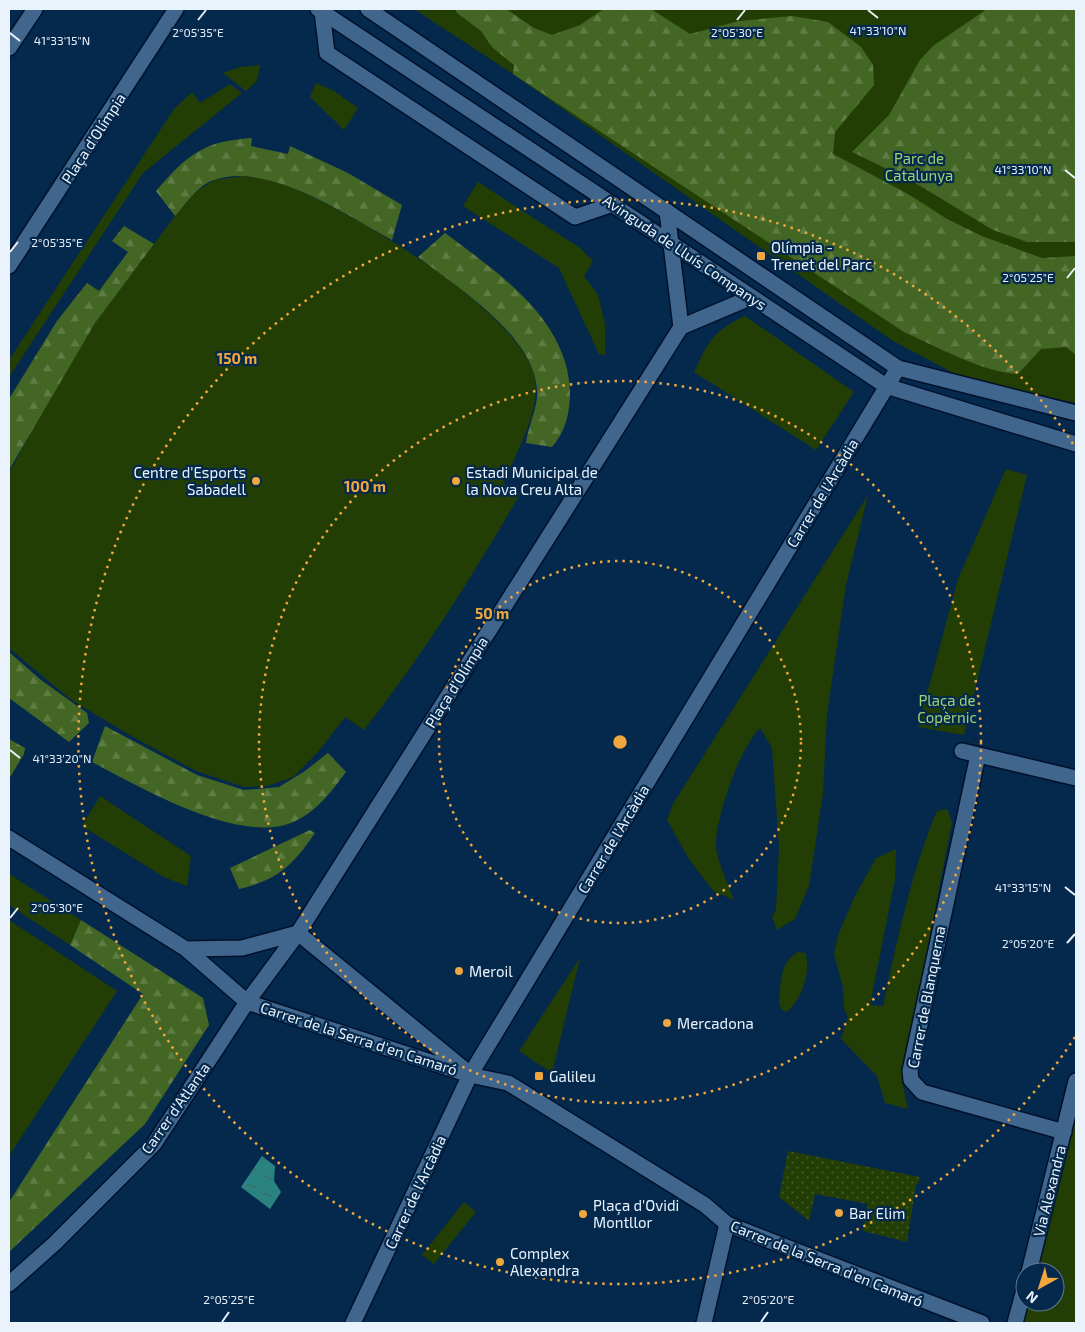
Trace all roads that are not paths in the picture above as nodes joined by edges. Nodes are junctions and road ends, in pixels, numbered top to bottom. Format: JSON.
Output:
{"nodes":[{"id":1,"x":35,"y":9,"type":"edge"},
{"id":2,"x":176,"y":9,"type":"edge"},
{"id":3,"x":368,"y":9,"type":"edge"},
{"id":4,"x":320,"y":10,"type":"edge"},
{"id":5,"x":9,"y":48,"type":"edge"},
{"id":6,"x":613,"y":204,"type":"junction"},
{"id":7,"x":667,"y":211,"type":"junction"},
{"id":8,"x":671,"y":243,"type":"junction"},
{"id":9,"x":9,"y":266,"type":"edge"},
{"id":10,"x":752,"y":297,"type":"junction"},
{"id":11,"x":681,"y":326,"type":"junction"},
{"id":12,"x":898,"y":368,"type":"junction"},
{"id":13,"x":886,"y":386,"type":"junction"},
{"id":14,"x":1076,"y":413,"type":"edge"},
{"id":15,"x":1076,"y":444,"type":"edge"},
{"id":16,"x":962,"y":751,"type":"dead end"},
{"id":17,"x":978,"y":755,"type":"junction"},
{"id":18,"x":1076,"y":778,"type":"edge"},
{"id":19,"x":9,"y":838,"type":"edge"},
{"id":20,"x":298,"y":933,"type":"junction"},
{"id":21,"x":186,"y":949,"type":"junction"},
{"id":22,"x":247,"y":1002,"type":"junction"},
{"id":23,"x":470,"y":1075,"type":"junction"},
{"id":24,"x":1076,"y":1081,"type":"edge"},
{"id":25,"x":1064,"y":1132,"type":"junction"},
{"id":26,"x":727,"y":1224,"type":"junction"},
{"id":27,"x":1032,"y":1262,"type":"edge"},
{"id":28,"x":9,"y":1284,"type":"edge"},
{"id":29,"x":353,"y":1323,"type":"edge"},
{"id":30,"x":704,"y":1323,"type":"edge"},
{"id":31,"x":982,"y":1323,"type":"edge"}],
"edges":[{"from":1,"to":5,"type":"street"},
{"from":2,"to":9,"type":"street","name":"Plaça d'Olímpia"},
{"from":3,"to":7,"type":"street","name":"Avinguda de Lluís Companys"},
{"from":4,"to":6,"type":"street","name":"Avinguda de Lluís Companys"},
{"from":4,"to":6,"type":"street"},
{"from":6,"to":8,"type":"street","name":"Avinguda de Lluís Companys"},
{"from":7,"to":8,"type":"street"},
{"from":7,"to":12,"type":"street","name":"Avinguda de Lluís Companys"},
{"from":8,"to":10,"type":"street","name":"Avinguda de Lluís Companys"},
{"from":8,"to":11,"type":"street"},
{"from":10,"to":11,"type":"street"},
{"from":10,"to":13,"type":"street","name":"Avinguda de Lluís Companys"},
{"from":11,"to":20,"type":"street","name":"Plaça d'Olímpia"},
{"from":12,"to":13,"type":"street","name":"Carrer de l'Arcàdia"},
{"from":12,"to":14,"type":"street","name":"Avinguda de Lluís Companys"},
{"from":13,"to":15,"type":"street","name":"Avinguda de Lluís Companys"},
{"from":13,"to":23,"type":"street","name":"Carrer de l'Arcàdia"},
{"from":16,"to":17,"type":"street"},
{"from":17,"to":18,"type":"street"},
{"from":17,"to":25,"type":"street","name":"Carrer de Blanquerna"},
{"from":19,"to":21,"type":"street"},
{"from":20,"to":21,"type":"street"},
{"from":20,"to":22,"type":"street","name":"Carrer d'Atlanta"},
{"from":20,"to":23,"type":"street","name":"Carrer de la Serra d'en Camaró"},
{"from":21,"to":22,"type":"street"},
{"from":22,"to":23,"type":"street","name":"Carrer de la Serra d'en Camaró"},
{"from":22,"to":28,"type":"street","name":"Carrer d'Atlanta"},
{"from":23,"to":26,"type":"street","name":"Carrer de la Serra d'en Camaró"},
{"from":23,"to":29,"type":"street","name":"Carrer de l'Arcàdia"},
{"from":24,"to":25,"type":"street","name":"Via Alexandra"},
{"from":25,"to":27,"type":"street","name":"Via Alexandra"},
{"from":26,"to":30,"type":"street"},
{"from":26,"to":31,"type":"street","name":"Carrer de la Serra d'en Camaró"}]}
